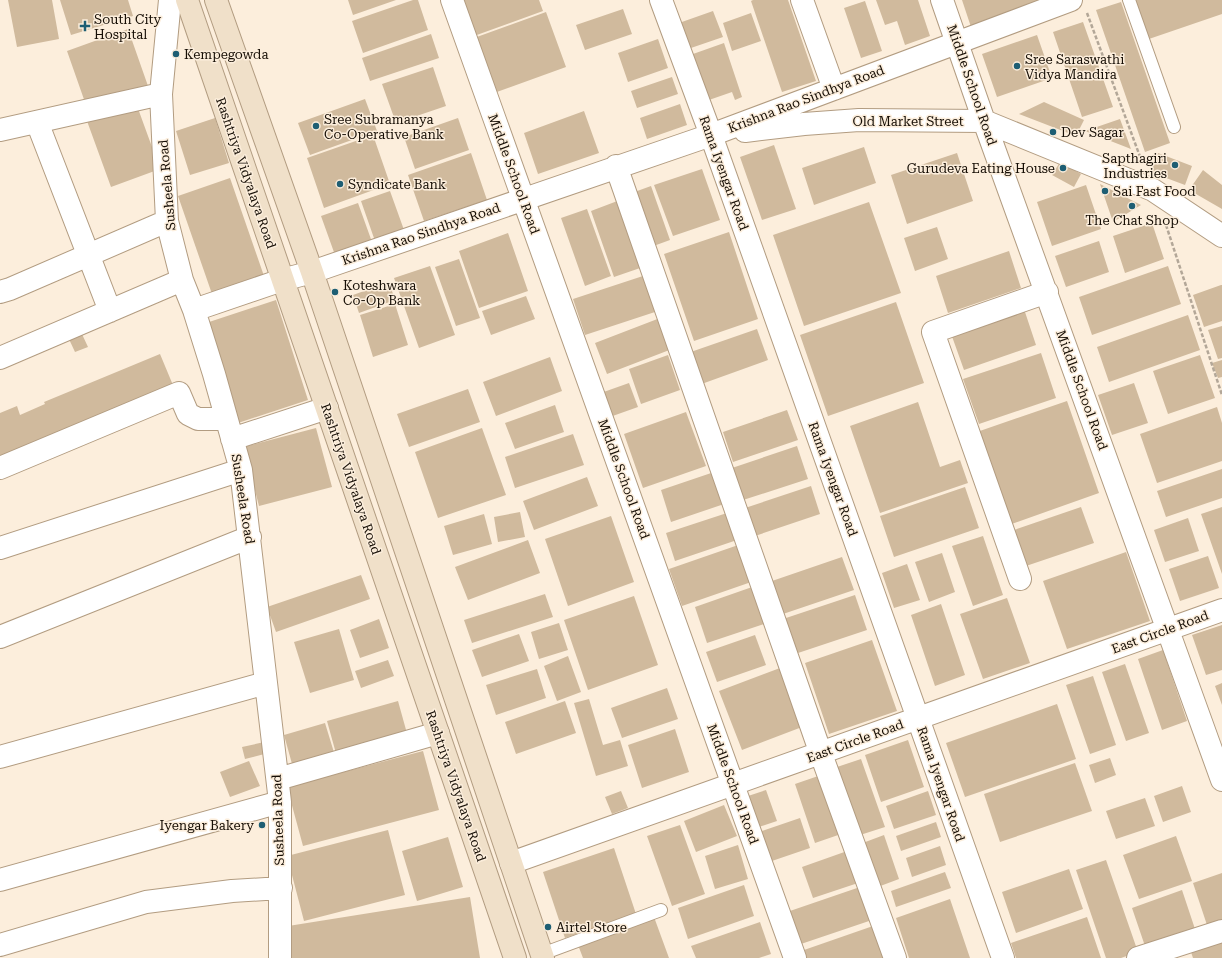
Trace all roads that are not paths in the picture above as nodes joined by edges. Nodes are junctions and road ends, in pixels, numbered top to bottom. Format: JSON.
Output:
{"nodes":[{"id":1,"x":170,"y":0,"type":"edge"},
{"id":2,"x":187,"y":0,"type":"edge"},
{"id":3,"x":216,"y":0,"type":"edge"},
{"id":4,"x":452,"y":0,"type":"edge"},
{"id":5,"x":661,"y":0,"type":"edge"},
{"id":6,"x":802,"y":0,"type":"edge"},
{"id":7,"x":942,"y":0,"type":"edge"},
{"id":8,"x":1071,"y":0,"type":"edge"},
{"id":9,"x":1129,"y":0,"type":"edge"},
{"id":10,"x":957,"y":43,"type":"junction"},
{"id":11,"x":834,"y":89,"type":"junction"},
{"id":12,"x":161,"y":94,"type":"junction"},
{"id":13,"x":984,"y":121,"type":"junction"},
{"id":14,"x":37,"y":122,"type":"junction"},
{"id":15,"x":1174,"y":127,"type":"dead end"},
{"id":16,"x":0,"y":130,"type":"edge"},
{"id":17,"x":711,"y":135,"type":"junction"},
{"id":18,"x":616,"y":166,"type":"junction"},
{"id":19,"x":523,"y":199,"type":"junction"},
{"id":20,"x":167,"y":221,"type":"junction"},
{"id":21,"x":1222,"y":236,"type":"edge"},
{"id":22,"x":88,"y":256,"type":"junction"},
{"id":23,"x":312,"y":272,"type":"junction"},
{"id":24,"x":182,"y":280,"type":"junction"},
{"id":25,"x":282,"y":280,"type":"junction"},
{"id":26,"x":0,"y":292,"type":"edge"},
{"id":27,"x":1047,"y":292,"type":"junction"},
{"id":28,"x":194,"y":310,"type":"junction"},
{"id":29,"x":110,"y":311,"type":"junction"},
{"id":30,"x":0,"y":358,"type":"edge"},
{"id":31,"x":327,"y":408,"type":"junction"},
{"id":32,"x":229,"y":429,"type":"junction"},
{"id":33,"x":0,"y":468,"type":"edge"},
{"id":34,"x":241,"y":470,"type":"junction"},
{"id":35,"x":250,"y":537,"type":"junction"},
{"id":36,"x":0,"y":548,"type":"edge"},
{"id":37,"x":1020,"y":580,"type":"dead end"},
{"id":38,"x":1222,"y":610,"type":"edge"},
{"id":39,"x":1167,"y":630,"type":"junction"},
{"id":40,"x":0,"y":637,"type":"edge"},
{"id":41,"x":266,"y":683,"type":"junction"},
{"id":42,"x":918,"y":718,"type":"junction"},
{"id":43,"x":438,"y":734,"type":"junction"},
{"id":44,"x":821,"y":754,"type":"junction"},
{"id":45,"x":0,"y":757,"type":"edge"},
{"id":46,"x":278,"y":779,"type":"junction"},
{"id":47,"x":1222,"y":780,"type":"edge"},
{"id":48,"x":733,"y":784,"type":"junction"},
{"id":49,"x":280,"y":802,"type":"junction"},
{"id":50,"x":511,"y":863,"type":"junction"},
{"id":51,"x":0,"y":880,"type":"edge"},
{"id":52,"x":280,"y":888,"type":"junction"},
{"id":53,"x":661,"y":910,"type":"dead end"},
{"id":54,"x":1222,"y":931,"type":"edge"},
{"id":55,"x":0,"y":946,"type":"edge"},
{"id":56,"x":542,"y":956,"type":"edge"},
{"id":57,"x":3,"y":958,"type":"edge"},
{"id":58,"x":280,"y":958,"type":"edge"},
{"id":59,"x":515,"y":958,"type":"edge"},
{"id":60,"x":795,"y":958,"type":"edge"},
{"id":61,"x":895,"y":958,"type":"edge"},
{"id":62,"x":1003,"y":958,"type":"edge"},
{"id":63,"x":1138,"y":958,"type":"edge"}],
"edges":[{"from":1,"to":12,"type":"street","name":"Susheela Road"},
{"from":2,"to":25,"type":"main road","name":"Rashtriya Vidyalaya Road"},
{"from":3,"to":23,"type":"main road","name":"Rashtriya Vidyalaya Road"},
{"from":4,"to":19,"type":"street","name":"Middle School Road"},
{"from":5,"to":17,"type":"street","name":"Rama Iyengar Road"},
{"from":6,"to":11,"type":"street"},
{"from":7,"to":10,"type":"street","name":"Middle School Road"},
{"from":8,"to":10,"type":"street","name":"Krishna Rao Sindhya Road"},
{"from":9,"to":15,"type":"lane"},
{"from":10,"to":11,"type":"street","name":"Krishna Rao Sindhya Road"},
{"from":10,"to":13,"type":"street","name":"Middle School Road"},
{"from":11,"to":17,"type":"street","name":"Krishna Rao Sindhya Road"},
{"from":12,"to":14,"type":"street"},
{"from":12,"to":20,"type":"street","name":"Susheela Road"},
{"from":13,"to":17,"type":"street","name":"Old Market Street"},
{"from":13,"to":21,"type":"street","name":"Old Market Street"},
{"from":13,"to":27,"type":"street","name":"Middle School Road"},
{"from":14,"to":16,"type":"street"},
{"from":14,"to":22,"type":"street"},
{"from":17,"to":18,"type":"street","name":"Krishna Rao Sindhya Road"},
{"from":17,"to":42,"type":"street","name":"Rama Iyengar Road"},
{"from":18,"to":19,"type":"street","name":"Krishna Rao Sindhya Road"},
{"from":18,"to":44,"type":"street"},
{"from":19,"to":23,"type":"street","name":"Krishna Rao Sindhya Road"},
{"from":19,"to":48,"type":"street","name":"Middle School Road"},
{"from":20,"to":22,"type":"street"},
{"from":20,"to":24,"type":"street","name":"Susheela Road"},
{"from":22,"to":26,"type":"street"},
{"from":22,"to":29,"type":"street"},
{"from":23,"to":25,"type":"street","name":"Krishna Rao Sindhya Road"},
{"from":23,"to":50,"type":"main road","name":"Rashtriya Vidyalaya Road"},
{"from":24,"to":28,"type":"street","name":"Susheela Road"},
{"from":24,"to":29,"type":"street"},
{"from":25,"to":28,"type":"street","name":"Krishna Rao Sindhya Road"},
{"from":25,"to":31,"type":"main road","name":"Rashtriya Vidyalaya Road"},
{"from":27,"to":37,"type":"street"},
{"from":27,"to":39,"type":"street","name":"Middle School Road"},
{"from":28,"to":32,"type":"street","name":"Susheela Road"},
{"from":29,"to":30,"type":"street"},
{"from":31,"to":32,"type":"street"},
{"from":31,"to":43,"type":"main road","name":"Rashtriya Vidyalaya Road"},
{"from":32,"to":33,"type":"street"},
{"from":32,"to":34,"type":"street","name":"Susheela Road"},
{"from":34,"to":35,"type":"street","name":"Susheela Road"},
{"from":34,"to":36,"type":"street"},
{"from":35,"to":40,"type":"street"},
{"from":35,"to":41,"type":"street","name":"Susheela Road"},
{"from":38,"to":39,"type":"street","name":"East Circle Road"},
{"from":39,"to":42,"type":"street","name":"East Circle Road"},
{"from":39,"to":47,"type":"street","name":"Middle School Road"},
{"from":41,"to":45,"type":"street"},
{"from":41,"to":46,"type":"street","name":"Susheela Road"},
{"from":42,"to":44,"type":"street","name":"East Circle Road"},
{"from":42,"to":62,"type":"street","name":"Rama Iyengar Road"},
{"from":43,"to":46,"type":"street"},
{"from":43,"to":59,"type":"main road","name":"Rashtriya Vidyalaya Road"},
{"from":44,"to":48,"type":"street","name":"East Circle Road"},
{"from":44,"to":61,"type":"street"},
{"from":46,"to":49,"type":"street","name":"Susheela Road"},
{"from":48,"to":50,"type":"street","name":"East Circle Road"},
{"from":48,"to":60,"type":"street","name":"Middle School Road"},
{"from":49,"to":51,"type":"street"},
{"from":49,"to":52,"type":"street","name":"Susheela Road"},
{"from":50,"to":56,"type":"main road","name":"Rashtriya Vidyalaya Road"},
{"from":52,"to":55,"type":"street"},
{"from":52,"to":58,"type":"street","name":"Susheela Road"},
{"from":53,"to":56,"type":"lane"},
{"from":54,"to":63,"type":"street"},
{"from":55,"to":57,"type":"street"}]}
